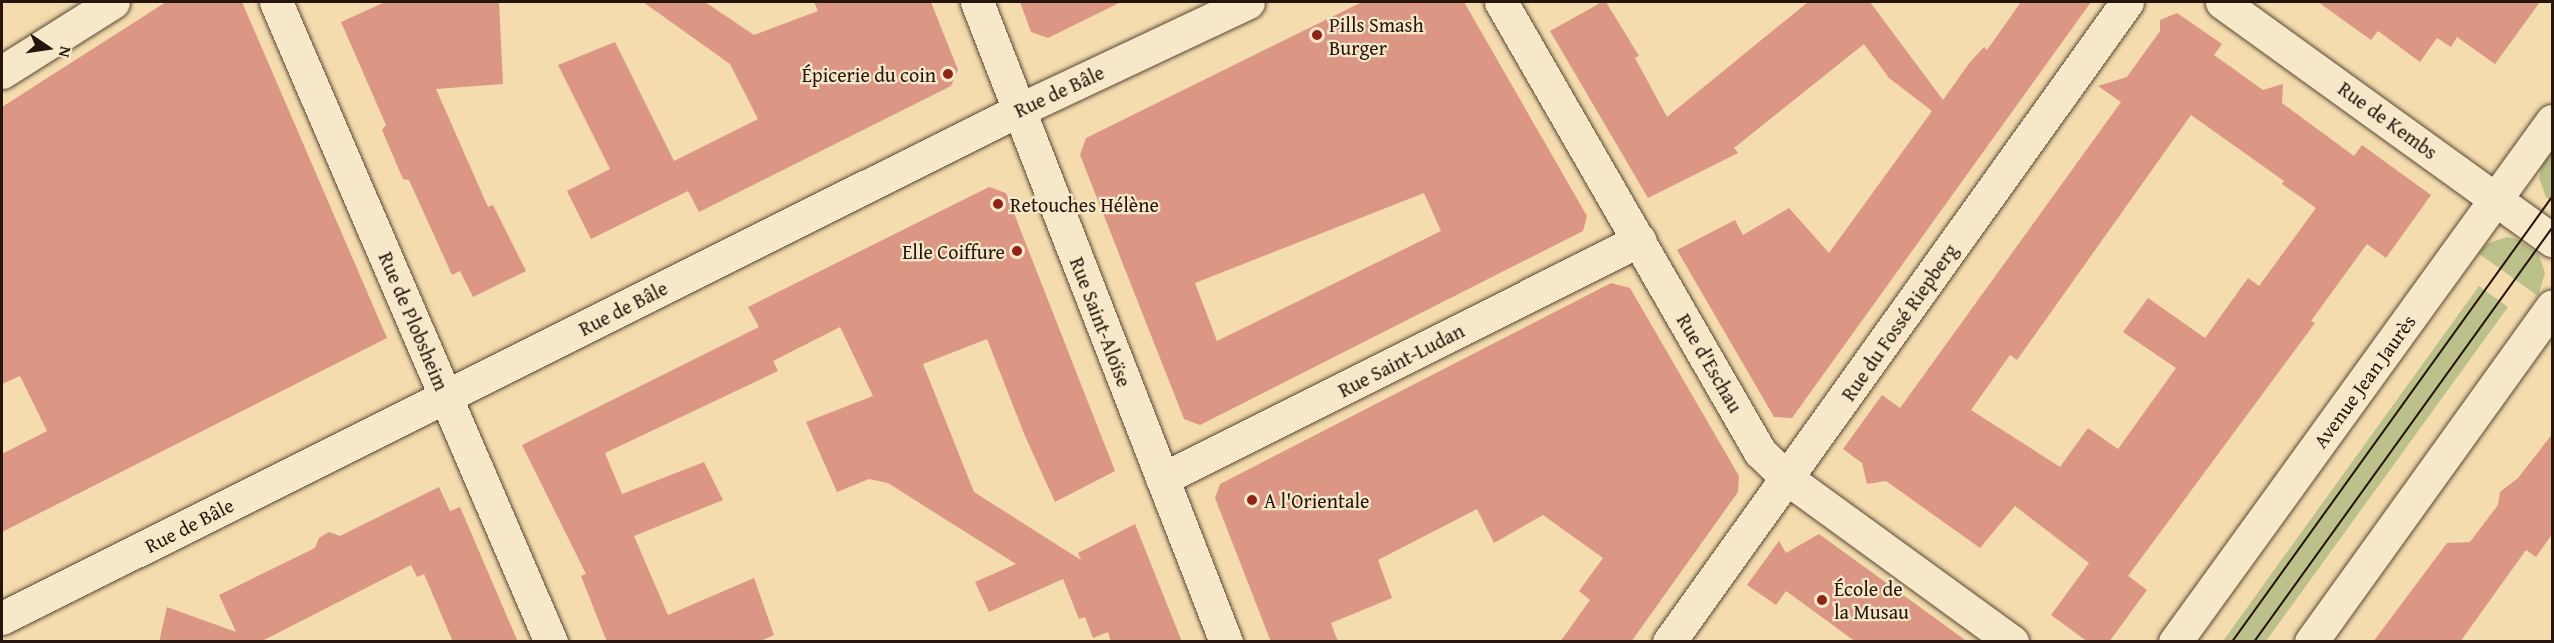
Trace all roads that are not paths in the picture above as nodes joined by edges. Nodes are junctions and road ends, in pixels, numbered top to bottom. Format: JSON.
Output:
{"nodes":[{"id":1,"x":113,"y":2,"type":"edge"},
{"id":2,"x":276,"y":2,"type":"edge"},
{"id":3,"x":977,"y":2,"type":"edge"},
{"id":4,"x":1248,"y":2,"type":"edge"},
{"id":5,"x":1501,"y":2,"type":"edge"},
{"id":6,"x":2127,"y":2,"type":"edge"},
{"id":7,"x":2222,"y":2,"type":"edge"},
{"id":8,"x":2,"y":72,"type":"edge"},
{"id":9,"x":1019,"y":110,"type":"junction"},
{"id":10,"x":2553,"y":121,"type":"edge"},
{"id":11,"x":2495,"y":199,"type":"junction"},
{"id":12,"x":1640,"y":240,"type":"junction"},
{"id":13,"x":2553,"y":240,"type":"edge"},
{"id":14,"x":2553,"y":307,"type":"edge"},
{"id":15,"x":446,"y":396,"type":"junction"},
{"id":16,"x":1162,"y":479,"type":"junction"},
{"id":17,"x":1788,"y":479,"type":"junction"},
{"id":18,"x":2,"y":618,"type":"edge"},
{"id":19,"x":551,"y":642,"type":"edge"},
{"id":20,"x":1226,"y":642,"type":"edge"},
{"id":21,"x":1669,"y":642,"type":"edge"},
{"id":22,"x":2012,"y":642,"type":"edge"},
{"id":23,"x":2175,"y":642,"type":"edge"},
{"id":24,"x":2311,"y":642,"type":"edge"}],
"edges":[{"from":1,"to":8,"type":"street"},
{"from":2,"to":15,"type":"street","name":"Rue de Plobsheim"},
{"from":3,"to":9,"type":"street","name":"Rue Saint-Aloïse"},
{"from":4,"to":9,"type":"street","name":"Rue de Bâle"},
{"from":5,"to":12,"type":"street","name":"Rue d'Eschau"},
{"from":6,"to":17,"type":"street","name":"Rue du Fossé Riepberg"},
{"from":7,"to":11,"type":"street","name":"Rue de Kembs"},
{"from":9,"to":15,"type":"street","name":"Rue de Bâle"},
{"from":9,"to":16,"type":"street","name":"Rue Saint-Aloïse"},
{"from":10,"to":11,"type":"street","name":"Avenue Jean Jaurès"},
{"from":11,"to":13,"type":"street","name":"Rue de Kembs"},
{"from":11,"to":23,"type":"street","name":"Avenue Jean Jaurès"},
{"from":12,"to":16,"type":"street","name":"Rue Saint-Ludan"},
{"from":12,"to":17,"type":"street","name":"Rue d'Eschau"},
{"from":14,"to":24,"type":"street"},
{"from":15,"to":18,"type":"street","name":"Rue de Bâle"},
{"from":15,"to":19,"type":"street","name":"Rue de Plobsheim"},
{"from":16,"to":20,"type":"street","name":"Rue Saint-Aloïse"},
{"from":17,"to":21,"type":"street","name":"Rue du Fossé Riepberg"},
{"from":17,"to":22,"type":"street","name":"Rue d'Eschau"}]}
